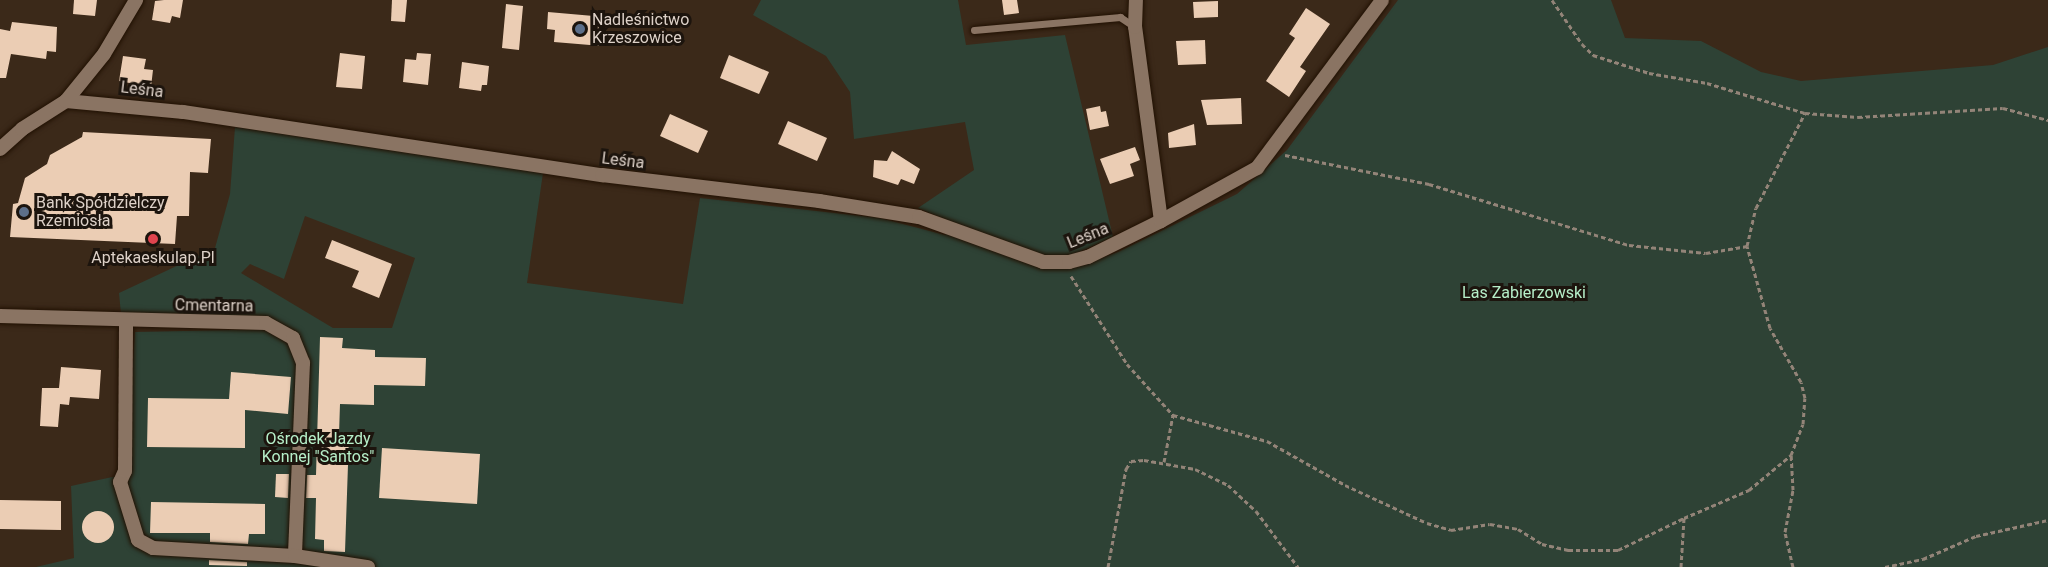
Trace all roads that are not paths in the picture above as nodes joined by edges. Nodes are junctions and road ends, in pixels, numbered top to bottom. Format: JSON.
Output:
{"nodes":[{"id":1,"x":136,"y":0,"type":"edge"},
{"id":2,"x":1136,"y":0,"type":"edge"},
{"id":3,"x":1382,"y":0,"type":"edge"},
{"id":4,"x":1135,"y":27,"type":"junction"},
{"id":5,"x":974,"y":30,"type":"dead end"},
{"id":6,"x":66,"y":101,"type":"junction"},
{"id":7,"x":0,"y":149,"type":"edge"},
{"id":8,"x":1161,"y":221,"type":"junction"},
{"id":9,"x":0,"y":316,"type":"edge"},
{"id":10,"x":126,"y":320,"type":"junction"},
{"id":11,"x":295,"y":556,"type":"junction"},
{"id":12,"x":368,"y":567,"type":"edge"}],
"edges":[{"from":1,"to":6,"type":"street"},
{"from":2,"to":4,"type":"street"},
{"from":3,"to":8,"type":"street","name":"Leśna"},
{"from":4,"to":5,"type":"lane"},
{"from":4,"to":8,"type":"street"},
{"from":6,"to":7,"type":"street"},
{"from":6,"to":8,"type":"street","name":"Leśna"},
{"from":9,"to":10,"type":"street","name":"Cmentarna"},
{"from":10,"to":11,"type":"street"},
{"from":10,"to":11,"type":"street","name":"Cmentarna"},
{"from":11,"to":12,"type":"street"}]}
